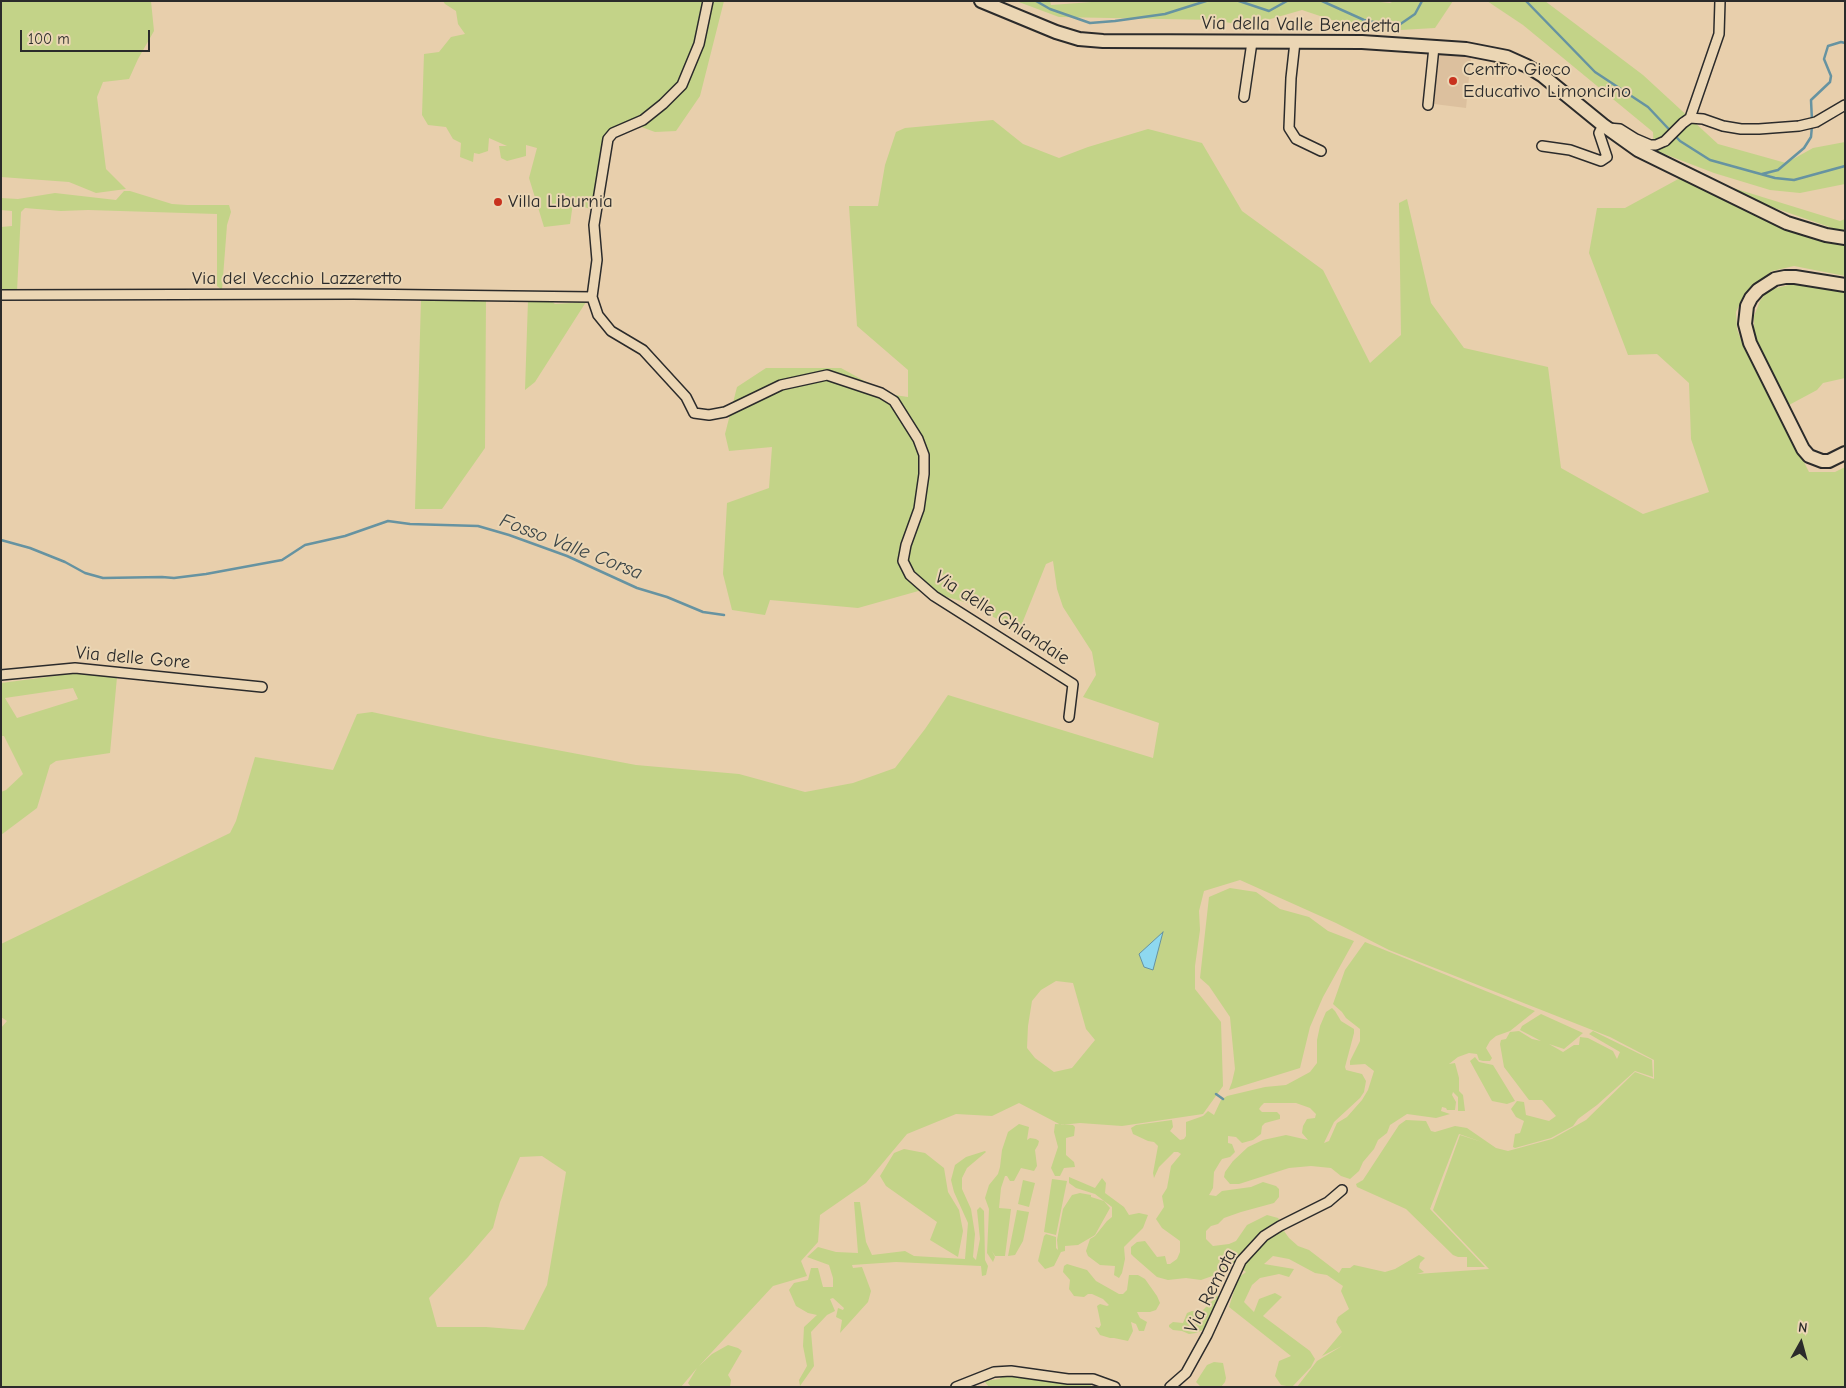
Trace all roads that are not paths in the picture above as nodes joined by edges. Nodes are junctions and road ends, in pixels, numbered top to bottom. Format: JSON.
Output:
{"nodes":[{"id":1,"x":708,"y":1,"type":"edge"},
{"id":2,"x":982,"y":1,"type":"edge"},
{"id":3,"x":1720,"y":1,"type":"edge"},
{"id":4,"x":1252,"y":42,"type":"junction"},
{"id":5,"x":1295,"y":42,"type":"junction"},
{"id":6,"x":1434,"y":47,"type":"junction"},
{"id":7,"x":1244,"y":97,"type":"dead end"},
{"id":8,"x":1428,"y":105,"type":"dead end"},
{"id":9,"x":1845,"y":105,"type":"edge"},
{"id":10,"x":1686,"y":121,"type":"junction"},
{"id":11,"x":1605,"y":127,"type":"junction"},
{"id":12,"x":1542,"y":146,"type":"dead end"},
{"id":13,"x":1321,"y":152,"type":"dead end"},
{"id":14,"x":1845,"y":238,"type":"edge"},
{"id":15,"x":1845,"y":285,"type":"edge"},
{"id":16,"x":1,"y":295,"type":"edge"},
{"id":17,"x":592,"y":297,"type":"junction"},
{"id":18,"x":1845,"y":453,"type":"edge"},
{"id":19,"x":1,"y":676,"type":"edge"},
{"id":20,"x":262,"y":687,"type":"dead end"},
{"id":21,"x":1069,"y":717,"type":"dead end"},
{"id":22,"x":1342,"y":1190,"type":"dead end"},
{"id":23,"x":956,"y":1387,"type":"edge"},
{"id":24,"x":1115,"y":1387,"type":"edge"},
{"id":25,"x":1170,"y":1387,"type":"edge"}],
"edges":[{"from":1,"to":17,"type":"street"},
{"from":2,"to":4,"type":"main road","name":"Via della Valle Benedetta"},
{"from":3,"to":10,"type":"street"},
{"from":4,"to":5,"type":"main road","name":"Via della Valle Benedetta"},
{"from":4,"to":7,"type":"street"},
{"from":5,"to":6,"type":"main road","name":"Via della Valle Benedetta"},
{"from":5,"to":13,"type":"street"},
{"from":6,"to":8,"type":"street"},
{"from":6,"to":11,"type":"main road","name":"Via della Valle Benedetta"},
{"from":9,"to":10,"type":"street"},
{"from":10,"to":11,"type":"street","bridge":true},
{"from":11,"to":12,"type":"street"},
{"from":11,"to":14,"type":"main road","name":"Via della Valle Benedetta"},
{"from":15,"to":18,"type":"main road"},
{"from":16,"to":17,"type":"street","name":"Via del Vecchio Lazzeretto"},
{"from":17,"to":21,"type":"street","name":"Via delle Ghiandaie"},
{"from":19,"to":20,"type":"street","name":"Via delle Gore"},
{"from":22,"to":25,"type":"street","name":"Via Remota"},
{"from":23,"to":24,"type":"street"}]}
